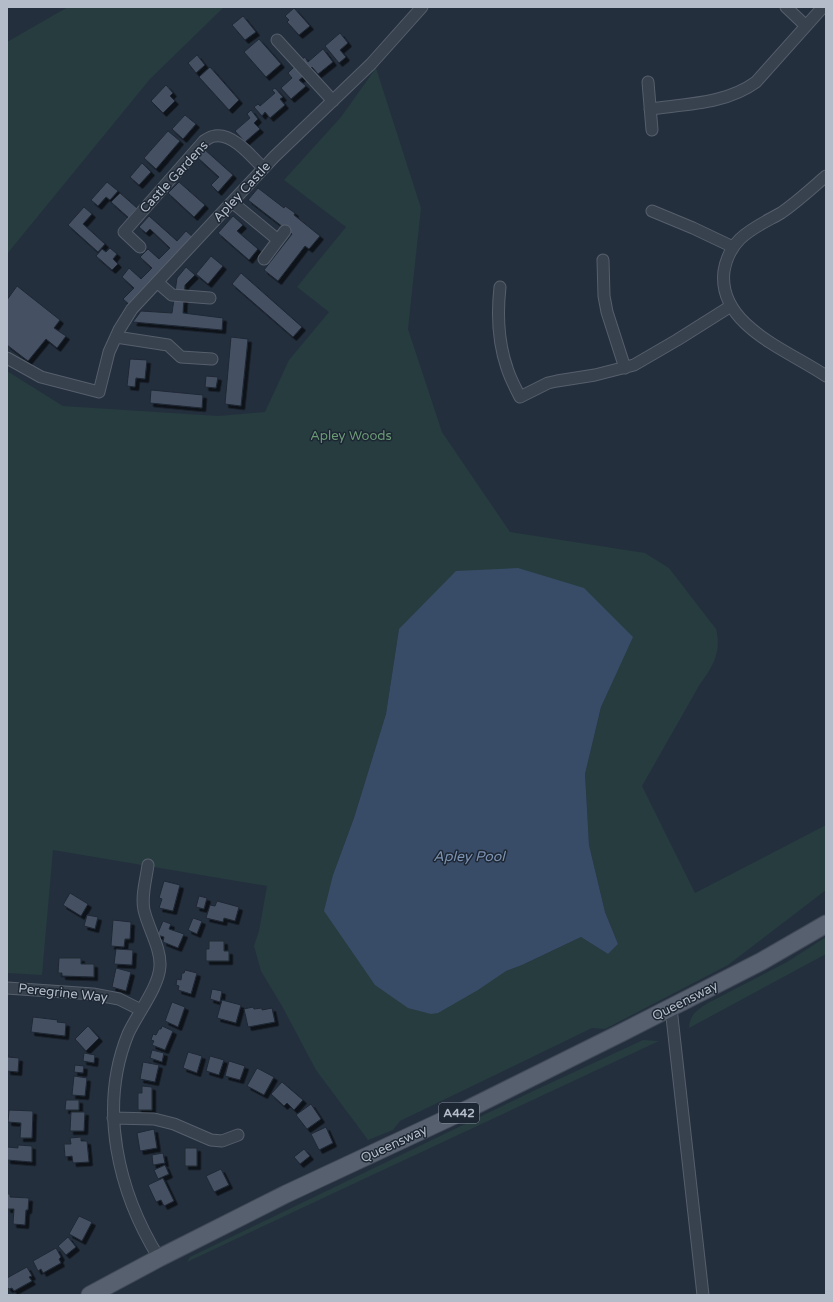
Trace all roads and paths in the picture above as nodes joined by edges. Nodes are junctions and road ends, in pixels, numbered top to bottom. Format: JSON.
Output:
{"nodes":[{"id":1,"x":422,"y":7,"type":"edge"},
{"id":2,"x":786,"y":7,"type":"edge"},
{"id":3,"x":823,"y":7,"type":"edge"},
{"id":4,"x":806,"y":26,"type":"junction"},
{"id":5,"x":277,"y":40,"type":"dead end"},
{"id":6,"x":648,"y":82,"type":"dead end"},
{"id":7,"x":333,"y":101,"type":"junction"},
{"id":8,"x":650,"y":109,"type":"junction"},
{"id":9,"x":652,"y":130,"type":"dead end"},
{"id":10,"x":263,"y":168,"type":"junction"},
{"id":11,"x":826,"y":176,"type":"edge"},
{"id":12,"x":232,"y":202,"type":"junction"},
{"id":13,"x":652,"y":211,"type":"dead end"},
{"id":14,"x":285,"y":231,"type":"dead end"},
{"id":15,"x":278,"y":240,"type":"junction"},
{"id":16,"x":140,"y":247,"type":"dead end"},
{"id":17,"x":733,"y":247,"type":"junction"},
{"id":18,"x":264,"y":259,"type":"dead end"},
{"id":19,"x":603,"y":260,"type":"dead end"},
{"id":20,"x":158,"y":282,"type":"junction"},
{"id":21,"x":500,"y":287,"type":"dead end"},
{"id":22,"x":210,"y":298,"type":"dead end"},
{"id":23,"x":731,"y":306,"type":"junction"},
{"id":24,"x":116,"y":337,"type":"junction"},
{"id":25,"x":7,"y":358,"type":"edge"},
{"id":26,"x":212,"y":360,"type":"dead end"},
{"id":27,"x":625,"y":368,"type":"junction"},
{"id":28,"x":826,"y":376,"type":"edge"},
{"id":29,"x":148,"y":865,"type":"dead end"},
{"id":30,"x":826,"y":924,"type":"edge"},
{"id":31,"x":7,"y":988,"type":"edge"},
{"id":32,"x":671,"y":1008,"type":"junction"},
{"id":33,"x":141,"y":1010,"type":"junction"},
{"id":34,"x":113,"y":1118,"type":"junction"},
{"id":35,"x":238,"y":1135,"type":"dead end"},
{"id":36,"x":159,"y":1258,"type":"junction"},
{"id":37,"x":90,"y":1295,"type":"edge"},
{"id":38,"x":704,"y":1295,"type":"edge"}],
"edges":[{"from":1,"to":7,"type":"street","name":"Apley Castle"},
{"from":2,"to":4,"type":"street"},
{"from":3,"to":4,"type":"street"},
{"from":4,"to":8,"type":"street"},
{"from":5,"to":7,"type":"street"},
{"from":6,"to":8,"type":"street"},
{"from":7,"to":10,"type":"street","name":"Apley Castle"},
{"from":8,"to":9,"type":"street"},
{"from":10,"to":12,"type":"street","name":"Apley Castle"},
{"from":10,"to":16,"type":"street","name":"Castle Gardens"},
{"from":11,"to":17,"type":"street"},
{"from":12,"to":15,"type":"street"},
{"from":12,"to":20,"type":"street","name":"Apley Castle"},
{"from":13,"to":17,"type":"street"},
{"from":14,"to":15,"type":"street"},
{"from":15,"to":18,"type":"street"},
{"from":17,"to":23,"type":"street"},
{"from":19,"to":27,"type":"street"},
{"from":20,"to":22,"type":"street"},
{"from":20,"to":24,"type":"street","name":"Apley Castle"},
{"from":21,"to":27,"type":"street"},
{"from":23,"to":27,"type":"street"},
{"from":23,"to":28,"type":"street"},
{"from":24,"to":25,"type":"street","name":"Apley Castle"},
{"from":24,"to":26,"type":"street"},
{"from":29,"to":33,"type":"street"},
{"from":30,"to":32,"type":"main road","name":"Queensway","number":"A442"},
{"from":31,"to":33,"type":"street","name":"Peregrine Way"},
{"from":32,"to":36,"type":"main road","name":"Queensway","number":"A442"},
{"from":32,"to":38,"type":"street"},
{"from":33,"to":34,"type":"street"},
{"from":34,"to":35,"type":"street"},
{"from":34,"to":36,"type":"street"},
{"from":36,"to":37,"type":"main road","name":"Queensway","number":"A442"}]}
